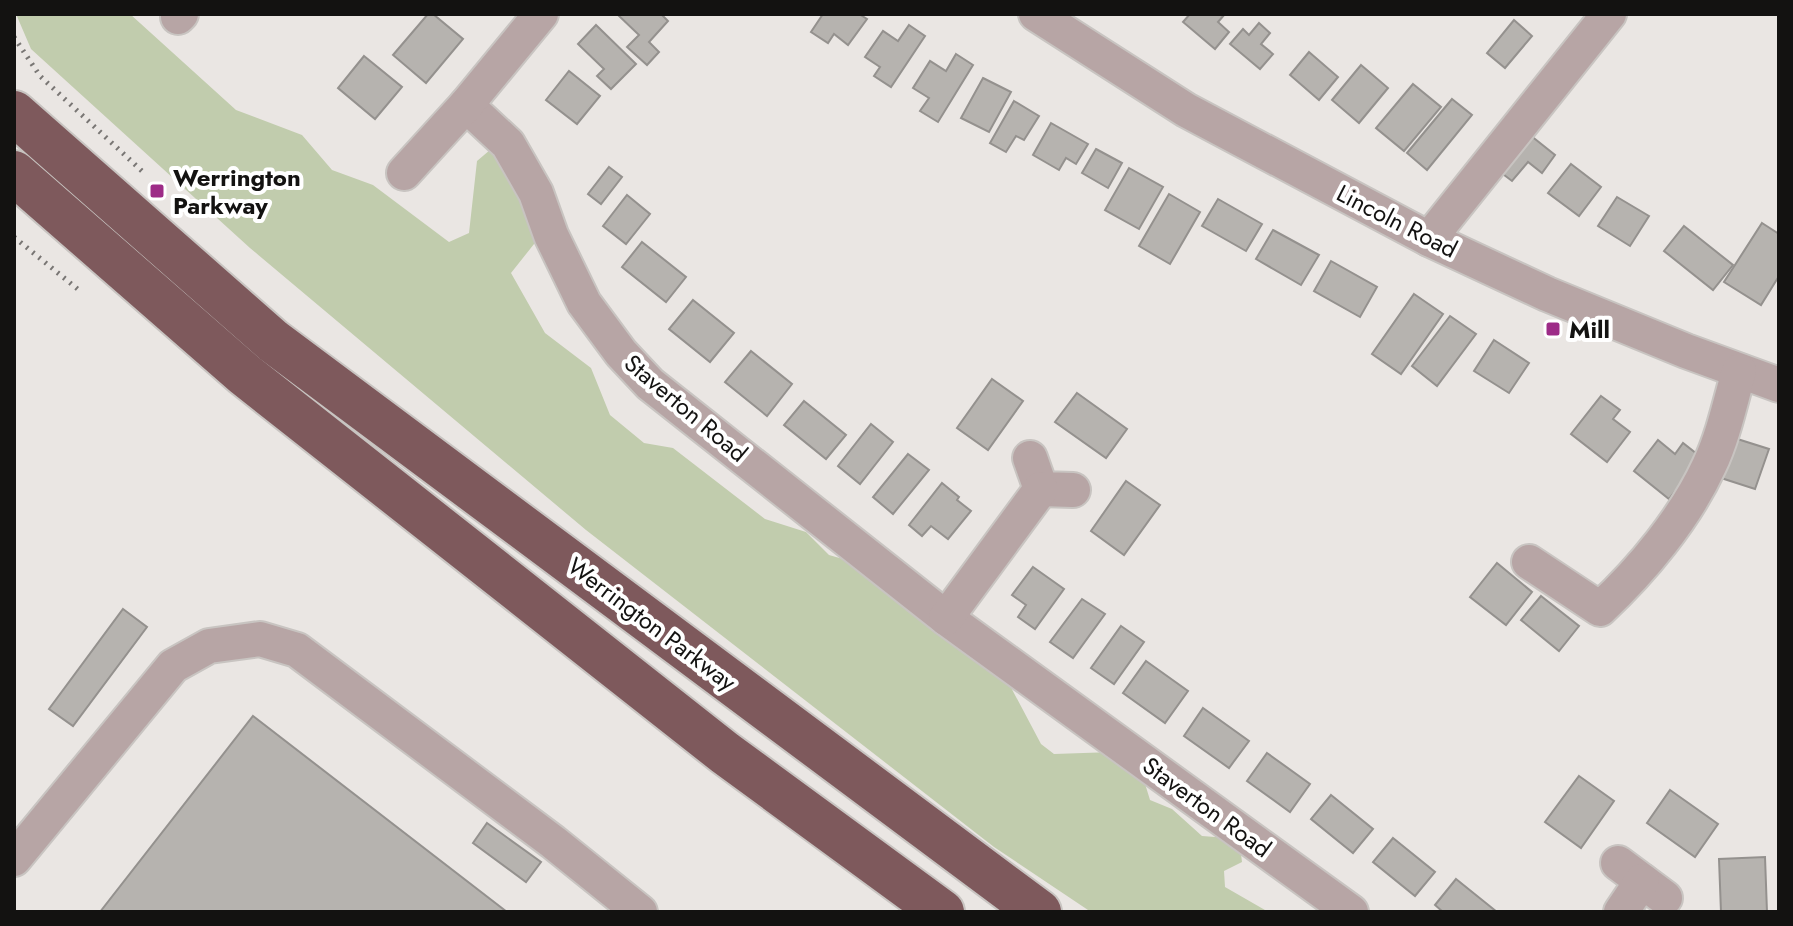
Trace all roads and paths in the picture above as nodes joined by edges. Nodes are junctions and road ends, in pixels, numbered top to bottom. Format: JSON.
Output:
{"nodes":[{"id":1,"x":541,"y":14,"type":"edge"},
{"id":2,"x":1036,"y":14,"type":"edge"},
{"id":3,"x":1609,"y":14,"type":"edge"},
{"id":4,"x":14,"y":37,"type":"edge"},
{"id":5,"x":466,"y":105,"type":"junction"},
{"id":6,"x":14,"y":113,"type":"edge"},
{"id":7,"x":143,"y":172,"type":"dead end"},
{"id":8,"x":14,"y":173,"type":"edge"},
{"id":9,"x":404,"y":173,"type":"dead end"},
{"id":10,"x":14,"y":237,"type":"edge"},
{"id":11,"x":1429,"y":239,"type":"junction"},
{"id":12,"x":80,"y":291,"type":"dead end"},
{"id":13,"x":1739,"y":371,"type":"junction"},
{"id":14,"x":1779,"y":385,"type":"edge"},
{"id":15,"x":1048,"y":479,"type":"dead end"},
{"id":16,"x":1529,"y":562,"type":"dead end"},
{"id":17,"x":946,"y":618,"type":"junction"},
{"id":18,"x":14,"y":859,"type":"edge"},
{"id":19,"x":1641,"y":881,"type":"dead end"},
{"id":20,"x":640,"y":912,"type":"edge"},
{"id":21,"x":942,"y":912,"type":"edge"},
{"id":22,"x":1039,"y":912,"type":"edge"},
{"id":23,"x":1351,"y":912,"type":"edge"},
{"id":24,"x":1621,"y":912,"type":"edge"}],
"edges":[{"from":1,"to":5,"type":"street"},
{"from":2,"to":11,"type":"street","name":"Lincoln Road"},
{"from":3,"to":11,"type":"street"},
{"from":4,"to":7,"type":"path"},
{"from":5,"to":9,"type":"street"},
{"from":5,"to":17,"type":"street","name":"Staverton Road"},
{"from":6,"to":22,"type":"highway","name":"Werrington Parkway"},
{"from":8,"to":21,"type":"highway"},
{"from":10,"to":12,"type":"path"},
{"from":11,"to":13,"type":"street","name":"Lincoln Road"},
{"from":13,"to":14,"type":"street","name":"Lincoln Road"},
{"from":13,"to":16,"type":"street"},
{"from":15,"to":17,"type":"street"},
{"from":17,"to":23,"type":"street","name":"Staverton Road"},
{"from":18,"to":20,"type":"street"},
{"from":19,"to":24,"type":"street"}]}
